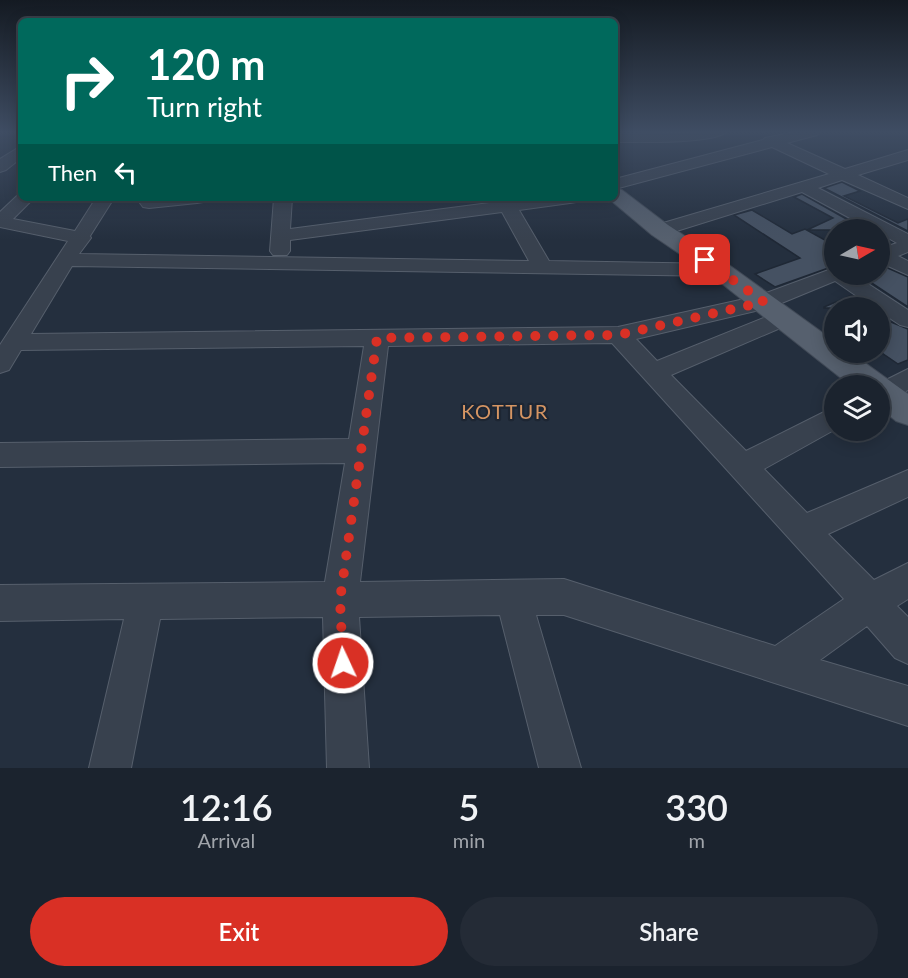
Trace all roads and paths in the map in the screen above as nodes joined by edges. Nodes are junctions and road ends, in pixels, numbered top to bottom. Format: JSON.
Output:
{"nodes":[{"id":1,"x":673,"y":168,"type":"edge"},
{"id":2,"x":828,"y":168,"type":"edge"},
{"id":3,"x":867,"y":168,"type":"edge"},
{"id":4,"x":844,"y":175,"type":"junction"},
{"id":5,"x":618,"y":183,"type":"edge"},
{"id":6,"x":804,"y":187,"type":"junction"},
{"id":7,"x":618,"y":196,"type":"edge"},
{"id":8,"x":22,"y":201,"type":"edge"},
{"id":9,"x":103,"y":201,"type":"edge"},
{"id":10,"x":168,"y":201,"type":"edge"},
{"id":11,"x":283,"y":201,"type":"edge"},
{"id":12,"x":521,"y":201,"type":"edge"},
{"id":13,"x":505,"y":202,"type":"edge"},
{"id":14,"x":149,"y":203,"type":"dead end"},
{"id":15,"x":908,"y":204,"type":"edge"},
{"id":16,"x":0,"y":222,"type":"edge"},
{"id":17,"x":660,"y":230,"type":"junction"},
{"id":18,"x":281,"y":236,"type":"junction"},
{"id":19,"x":82,"y":238,"type":"junction"},
{"id":20,"x":908,"y":243,"type":"edge"},
{"id":21,"x":890,"y":251,"type":"edge"},
{"id":22,"x":67,"y":260,"type":"junction"},
{"id":23,"x":890,"y":260,"type":"edge"},
{"id":24,"x":279,"y":263,"type":"junction"},
{"id":25,"x":542,"y":267,"type":"junction"},
{"id":26,"x":908,"y":269,"type":"edge"},
{"id":27,"x":720,"y":270,"type":"junction"},
{"id":28,"x":824,"y":281,"type":"edge"},
{"id":29,"x":853,"y":285,"type":"edge"},
{"id":30,"x":774,"y":310,"type":"junction"},
{"id":31,"x":908,"y":320,"type":"edge"},
{"id":32,"x":618,"y":335,"type":"junction"},
{"id":33,"x":377,"y":338,"type":"junction"},
{"id":34,"x":15,"y":342,"type":"junction"},
{"id":35,"x":0,"y":364,"type":"edge"},
{"id":36,"x":654,"y":372,"type":"junction"},
{"id":37,"x":866,"y":375,"type":"edge"},
{"id":38,"x":890,"y":394,"type":"edge"},
{"id":39,"x":908,"y":412,"type":"edge"},
{"id":40,"x":824,"y":423,"type":"edge"},
{"id":41,"x":361,"y":451,"type":"junction"},
{"id":42,"x":0,"y":455,"type":"edge"},
{"id":43,"x":743,"y":466,"type":"junction"},
{"id":44,"x":908,"y":483,"type":"edge"},
{"id":45,"x":802,"y":530,"type":"junction"},
{"id":46,"x":908,"y":580,"type":"edge"},
{"id":47,"x":513,"y":598,"type":"junction"},
{"id":48,"x":340,"y":600,"type":"junction"},
{"id":49,"x":146,"y":601,"type":"junction"},
{"id":50,"x":870,"y":602,"type":"junction"},
{"id":51,"x":0,"y":603,"type":"edge"},
{"id":52,"x":908,"y":645,"type":"edge"},
{"id":53,"x":779,"y":666,"type":"junction"},
{"id":54,"x":908,"y":706,"type":"edge"},
{"id":55,"x":110,"y":768,"type":"edge"},
{"id":56,"x":348,"y":768,"type":"edge"},
{"id":57,"x":560,"y":768,"type":"edge"}],
"edges":[{"from":1,"to":5,"type":"street"},
{"from":2,"to":4,"type":"street"},
{"from":3,"to":4,"type":"street"},
{"from":4,"to":6,"type":"street"},
{"from":4,"to":15,"type":"street"},
{"from":6,"to":17,"type":"street"},
{"from":6,"to":20,"type":"street"},
{"from":7,"to":17,"type":"main road"},
{"from":8,"to":16,"type":"street"},
{"from":9,"to":19,"type":"street"},
{"from":10,"to":14,"type":"street"},
{"from":11,"to":18,"type":"street"},
{"from":12,"to":13,"type":"street"},
{"from":13,"to":18,"type":"street"},
{"from":13,"to":25,"type":"street"},
{"from":16,"to":19,"type":"street"},
{"from":17,"to":27,"type":"main road"},
{"from":18,"to":24,"type":"street"},
{"from":19,"to":22,"type":"street"},
{"from":20,"to":21,"type":"street"},
{"from":22,"to":24,"type":"street"},
{"from":22,"to":34,"type":"street"},
{"from":23,"to":26,"type":"street"},
{"from":24,"to":25,"type":"street"},
{"from":25,"to":27,"type":"street"},
{"from":27,"to":30,"type":"main road"},
{"from":28,"to":30,"type":"street"},
{"from":29,"to":31,"type":"street"},
{"from":30,"to":32,"type":"street"},
{"from":30,"to":36,"type":"street"},
{"from":30,"to":37,"type":"main road"},
{"from":32,"to":33,"type":"street"},
{"from":32,"to":36,"type":"street"},
{"from":33,"to":34,"type":"street"},
{"from":33,"to":41,"type":"street"},
{"from":34,"to":35,"type":"street"},
{"from":36,"to":43,"type":"street"},
{"from":38,"to":39,"type":"main road"},
{"from":40,"to":43,"type":"street"},
{"from":41,"to":42,"type":"street"},
{"from":41,"to":48,"type":"street"},
{"from":43,"to":45,"type":"street"},
{"from":44,"to":45,"type":"street"},
{"from":45,"to":50,"type":"street"},
{"from":46,"to":50,"type":"street"},
{"from":47,"to":48,"type":"street"},
{"from":47,"to":53,"type":"street"},
{"from":47,"to":57,"type":"street"},
{"from":48,"to":49,"type":"street"},
{"from":48,"to":56,"type":"street"},
{"from":49,"to":51,"type":"street"},
{"from":49,"to":55,"type":"street"},
{"from":50,"to":52,"type":"street"},
{"from":50,"to":53,"type":"street"},
{"from":53,"to":54,"type":"street"}]}
